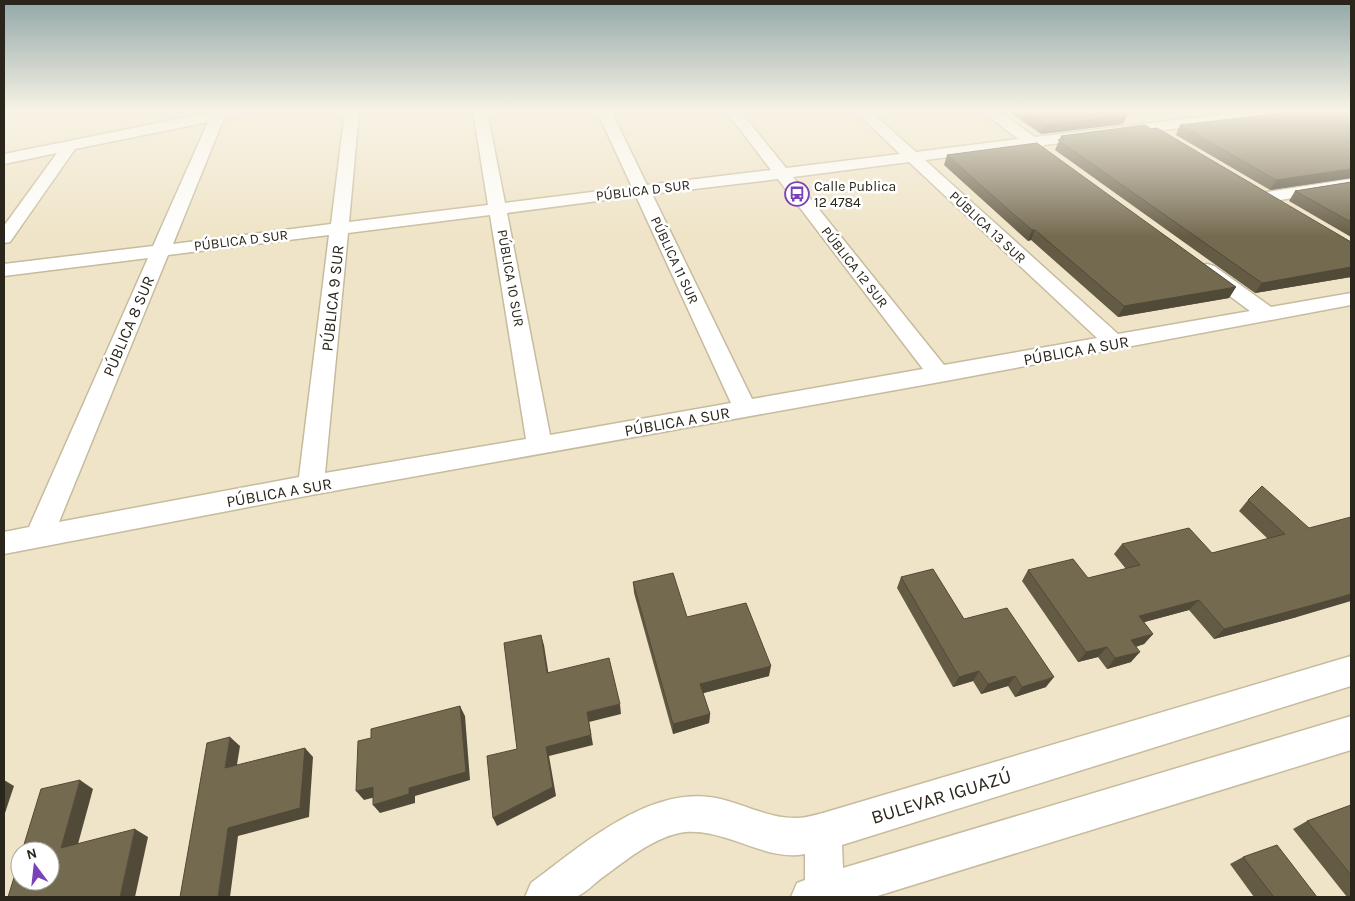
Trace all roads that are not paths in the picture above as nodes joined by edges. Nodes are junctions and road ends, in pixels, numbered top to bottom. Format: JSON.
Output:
{"nodes":[{"id":1,"x":32,"y":153,"type":"edge"},
{"id":2,"x":64,"y":153,"type":"edge"},
{"id":3,"x":202,"y":153,"type":"edge"},
{"id":4,"x":347,"y":153,"type":"edge"},
{"id":5,"x":488,"y":153,"type":"edge"},
{"id":6,"x":624,"y":153,"type":"edge"},
{"id":7,"x":766,"y":153,"type":"edge"},
{"id":8,"x":908,"y":153,"type":"edge"},
{"id":9,"x":944,"y":153,"type":"edge"},
{"id":10,"x":1047,"y":153,"type":"edge"},
{"id":11,"x":912,"y":157,"type":"junction"},
{"id":12,"x":4,"y":159,"type":"edge"},
{"id":13,"x":1055,"y":159,"type":"edge"},
{"id":14,"x":781,"y":173,"type":"junction"},
{"id":15,"x":1351,"y":184,"type":"edge"},
{"id":16,"x":1250,"y":187,"type":"edge"},
{"id":17,"x":642,"y":190,"type":"junction"},
{"id":18,"x":1267,"y":197,"type":"junction"},
{"id":19,"x":499,"y":208,"type":"junction"},
{"id":20,"x":1292,"y":212,"type":"edge"},
{"id":21,"x":339,"y":228,"type":"junction"},
{"id":22,"x":4,"y":238,"type":"edge"},
{"id":23,"x":160,"y":251,"type":"junction"},
{"id":24,"x":1198,"y":263,"type":"edge"},
{"id":25,"x":4,"y":270,"type":"edge"},
{"id":26,"x":1351,"y":300,"type":"edge"},
{"id":27,"x":1269,"y":314,"type":"junction"},
{"id":28,"x":1114,"y":343,"type":"junction"},
{"id":29,"x":940,"y":375,"type":"junction"},
{"id":30,"x":745,"y":409,"type":"junction"},
{"id":31,"x":540,"y":446,"type":"junction"},
{"id":32,"x":311,"y":485,"type":"junction"},
{"id":33,"x":39,"y":537,"type":"junction"},
{"id":34,"x":4,"y":544,"type":"edge"},
{"id":35,"x":1351,"y":671,"type":"edge"},
{"id":36,"x":1351,"y":733,"type":"edge"},
{"id":37,"x":823,"y":832,"type":"junction"},
{"id":38,"x":821,"y":896,"type":"edge"},
{"id":39,"x":545,"y":897,"type":"edge"}],
"edges":[{"from":1,"to":12,"type":"street"},
{"from":2,"to":22,"type":"street"},
{"from":3,"to":23,"type":"street","name":"PÚBLICA 8 SUR"},
{"from":4,"to":21,"type":"street","name":"PÚBLICA 9 SUR"},
{"from":5,"to":19,"type":"street","name":"PÚBLICA 10 SUR"},
{"from":6,"to":17,"type":"street","name":"PÚBLICA 11 SUR"},
{"from":7,"to":14,"type":"street","name":"PÚBLICA 12 SUR"},
{"from":8,"to":11,"type":"street","name":"PÚBLICA 13 SUR"},
{"from":9,"to":11,"type":"street","name":"PÚBLICA D SUR"},
{"from":10,"to":13,"type":"street"},
{"from":11,"to":14,"type":"street","name":"PÚBLICA D SUR"},
{"from":11,"to":28,"type":"street","name":"PÚBLICA 13 SUR"},
{"from":14,"to":17,"type":"street","name":"PÚBLICA D SUR"},
{"from":14,"to":29,"type":"street","name":"PÚBLICA 12 SUR"},
{"from":15,"to":18,"type":"street"},
{"from":16,"to":18,"type":"street"},
{"from":17,"to":19,"type":"street","name":"PÚBLICA D SUR"},
{"from":17,"to":30,"type":"street","name":"PÚBLICA 11 SUR"},
{"from":18,"to":20,"type":"street"},
{"from":19,"to":21,"type":"street","name":"PÚBLICA D SUR"},
{"from":19,"to":31,"type":"street","name":"PÚBLICA 10 SUR"},
{"from":21,"to":23,"type":"street","name":"PÚBLICA D SUR"},
{"from":21,"to":32,"type":"street","name":"PÚBLICA 9 SUR"},
{"from":23,"to":25,"type":"street","name":"PÚBLICA D SUR"},
{"from":23,"to":33,"type":"street","name":"PÚBLICA 8 SUR"},
{"from":24,"to":27,"type":"street"},
{"from":26,"to":27,"type":"street","name":"PÚBLICA A SUR"},
{"from":27,"to":28,"type":"street","name":"PÚBLICA A SUR"},
{"from":28,"to":29,"type":"street","name":"PÚBLICA A SUR"},
{"from":29,"to":30,"type":"street","name":"PÚBLICA A SUR"},
{"from":30,"to":31,"type":"street","name":"PÚBLICA A SUR"},
{"from":31,"to":32,"type":"street","name":"PÚBLICA A SUR"},
{"from":32,"to":33,"type":"street","name":"PÚBLICA A SUR"},
{"from":33,"to":34,"type":"street","name":"PÚBLICA A SUR"},
{"from":35,"to":37,"type":"street","name":"BULEVAR IGUAZÚ"},
{"from":36,"to":38,"type":"street"},
{"from":37,"to":38,"type":"street"},
{"from":37,"to":39,"type":"street","name":"BULEVAR IGUAZÚ"}]}
